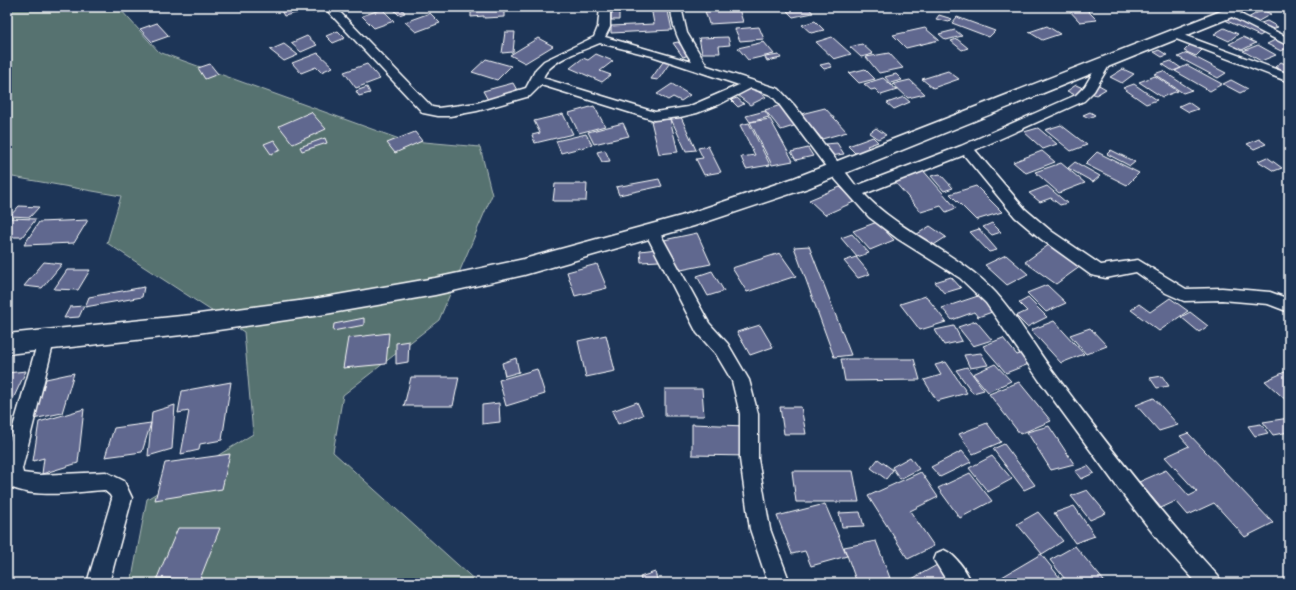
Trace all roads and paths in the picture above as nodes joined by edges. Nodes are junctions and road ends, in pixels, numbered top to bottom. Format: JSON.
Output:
{"nodes":[{"id":1,"x":329,"y":7,"type":"edge"},
{"id":2,"x":605,"y":7,"type":"edge"},
{"id":3,"x":676,"y":7,"type":"edge"},
{"id":4,"x":1237,"y":10,"type":"edge"},
{"id":5,"x":1175,"y":35,"type":"junction"},
{"id":6,"x":599,"y":39,"type":"junction"},
{"id":7,"x":1289,"y":44,"type":"edge"},
{"id":8,"x":1105,"y":62,"type":"junction"},
{"id":9,"x":702,"y":68,"type":"junction"},
{"id":10,"x":1289,"y":78,"type":"edge"},
{"id":11,"x":537,"y":80,"type":"junction"},
{"id":12,"x":750,"y":84,"type":"junction"},
{"id":13,"x":966,"y":149,"type":"junction"},
{"id":14,"x":835,"y":170,"type":"junction"},
{"id":15,"x":855,"y":192,"type":"junction"},
{"id":16,"x":652,"y":232,"type":"junction"},
{"id":17,"x":1289,"y":306,"type":"edge"},
{"id":18,"x":46,"y":341,"type":"junction"},
{"id":19,"x":7,"y":344,"type":"edge"},
{"id":20,"x":944,"y":560,"type":"dead end"},
{"id":21,"x":98,"y":583,"type":"edge"},
{"id":22,"x":779,"y":583,"type":"edge"},
{"id":23,"x":961,"y":583,"type":"edge"},
{"id":24,"x":1211,"y":583,"type":"edge"}],
"edges":[{"from":1,"to":11,"type":"street"},
{"from":2,"to":6,"type":"street"},
{"from":3,"to":9,"type":"street"},
{"from":4,"to":5,"type":"main road"},
{"from":4,"to":7,"type":"street"},
{"from":5,"to":8,"type":"main road"},
{"from":5,"to":10,"type":"street"},
{"from":6,"to":9,"type":"street"},
{"from":6,"to":11,"type":"street"},
{"from":8,"to":13,"type":"street"},
{"from":8,"to":14,"type":"main road"},
{"from":9,"to":12,"type":"street"},
{"from":11,"to":12,"type":"street"},
{"from":12,"to":14,"type":"street"},
{"from":13,"to":15,"type":"street"},
{"from":13,"to":17,"type":"street"},
{"from":14,"to":15,"type":"street"},
{"from":14,"to":16,"type":"main road"},
{"from":15,"to":24,"type":"street"},
{"from":16,"to":18,"type":"main road"},
{"from":16,"to":22,"type":"street"},
{"from":18,"to":19,"type":"main road"},
{"from":18,"to":21,"type":"street"},
{"from":20,"to":23,"type":"street"}]}
